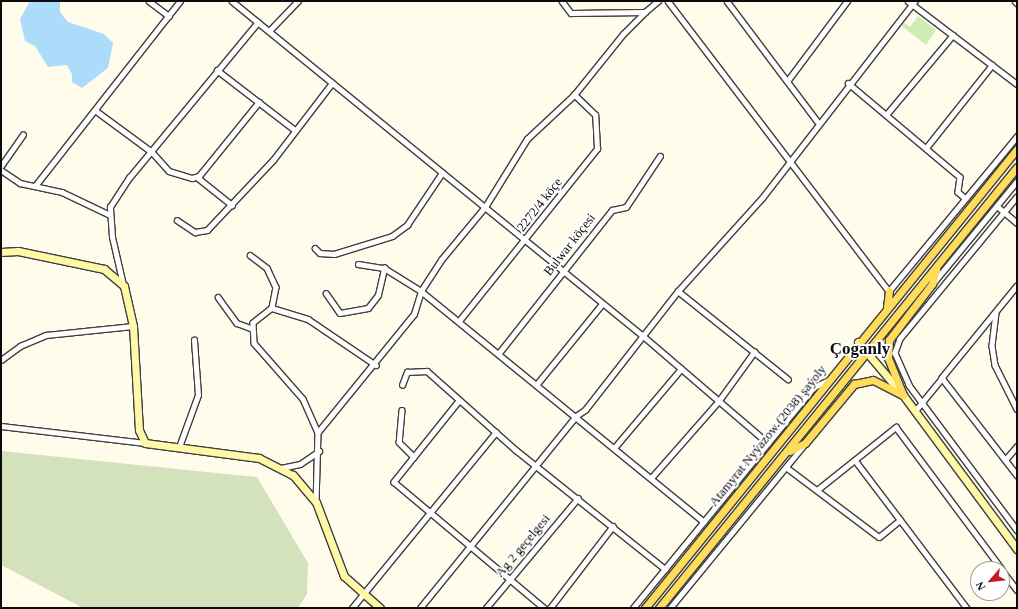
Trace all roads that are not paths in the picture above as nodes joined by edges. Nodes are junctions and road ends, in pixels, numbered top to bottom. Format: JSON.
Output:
{"nodes":[{"id":1,"x":149,"y":1,"type":"edge"},
{"id":2,"x":180,"y":1,"type":"edge"},
{"id":3,"x":232,"y":1,"type":"edge"},
{"id":4,"x":298,"y":1,"type":"edge"},
{"id":5,"x":562,"y":1,"type":"edge"},
{"id":6,"x":658,"y":1,"type":"edge"},
{"id":7,"x":668,"y":1,"type":"edge"},
{"id":8,"x":727,"y":1,"type":"edge"},
{"id":9,"x":847,"y":1,"type":"edge"},
{"id":10,"x":912,"y":2,"type":"edge"},
{"id":11,"x":645,"y":12,"type":"junction"},
{"id":12,"x":169,"y":16,"type":"junction"},
{"id":13,"x":258,"y":22,"type":"junction"},
{"id":14,"x":269,"y":31,"type":"junction"},
{"id":15,"x":953,"y":35,"type":"junction"},
{"id":16,"x":992,"y":65,"type":"junction"},
{"id":17,"x":217,"y":70,"type":"junction"},
{"id":18,"x":788,"y":80,"type":"junction"},
{"id":19,"x":332,"y":83,"type":"junction"},
{"id":20,"x":848,"y":83,"type":"junction"},
{"id":21,"x":1017,"y":84,"type":"edge"},
{"id":22,"x":574,"y":95,"type":"junction"},
{"id":23,"x":259,"y":102,"type":"junction"},
{"id":24,"x":95,"y":110,"type":"junction"},
{"id":25,"x":886,"y":115,"type":"junction"},
{"id":26,"x":818,"y":122,"type":"junction"},
{"id":27,"x":295,"y":130,"type":"junction"},
{"id":28,"x":23,"y":135,"type":"dead end"},
{"id":29,"x":1017,"y":136,"type":"edge"},
{"id":30,"x":926,"y":148,"type":"junction"},
{"id":31,"x":1017,"y":149,"type":"edge"},
{"id":32,"x":152,"y":152,"type":"junction"},
{"id":33,"x":660,"y":156,"type":"dead end"},
{"id":34,"x":789,"y":161,"type":"junction"},
{"id":35,"x":1,"y":166,"type":"edge"},
{"id":36,"x":1017,"y":167,"type":"edge"},
{"id":37,"x":1,"y":170,"type":"edge"},
{"id":38,"x":442,"y":173,"type":"junction"},
{"id":39,"x":197,"y":177,"type":"junction"},
{"id":40,"x":1017,"y":181,"type":"edge"},
{"id":41,"x":35,"y":186,"type":"junction"},
{"id":42,"x":1017,"y":196,"type":"edge"},
{"id":43,"x":965,"y":198,"type":"junction"},
{"id":44,"x":232,"y":205,"type":"junction"},
{"id":45,"x":997,"y":206,"type":"junction"},
{"id":46,"x":485,"y":207,"type":"junction"},
{"id":47,"x":1004,"y":213,"type":"junction"},
{"id":48,"x":110,"y":215,"type":"junction"},
{"id":49,"x":177,"y":220,"type":"dead end"},
{"id":50,"x":1017,"y":223,"type":"edge"},
{"id":51,"x":525,"y":242,"type":"junction"},
{"id":52,"x":315,"y":248,"type":"dead end"},
{"id":53,"x":1,"y":252,"type":"edge"},
{"id":54,"x":250,"y":255,"type":"dead end"},
{"id":55,"x":358,"y":264,"type":"dead end"},
{"id":56,"x":937,"y":266,"type":"junction"},
{"id":57,"x":384,"y":268,"type":"junction"},
{"id":58,"x":563,"y":272,"type":"junction"},
{"id":59,"x":123,"y":284,"type":"junction"},
{"id":60,"x":932,"y":284,"type":"junction"},
{"id":61,"x":1017,"y":286,"type":"edge"},
{"id":62,"x":421,"y":291,"type":"junction"},
{"id":63,"x":678,"y":291,"type":"junction"},
{"id":64,"x":889,"y":291,"type":"junction"},
{"id":65,"x":326,"y":293,"type":"dead end"},
{"id":66,"x":218,"y":297,"type":"dead end"},
{"id":67,"x":602,"y":304,"type":"junction"},
{"id":68,"x":887,"y":307,"type":"junction"},
{"id":69,"x":272,"y":308,"type":"junction"},
{"id":70,"x":912,"y":309,"type":"junction"},
{"id":71,"x":996,"y":311,"type":"junction"},
{"id":72,"x":892,"y":320,"type":"junction"},
{"id":73,"x":459,"y":321,"type":"junction"},
{"id":74,"x":133,"y":326,"type":"junction"},
{"id":75,"x":251,"y":328,"type":"junction"},
{"id":76,"x":642,"y":335,"type":"junction"},
{"id":77,"x":194,"y":340,"type":"dead end"},
{"id":78,"x":858,"y":342,"type":"junction"},
{"id":79,"x":866,"y":351,"type":"junction"},
{"id":80,"x":754,"y":352,"type":"junction"},
{"id":81,"x":499,"y":353,"type":"junction"},
{"id":82,"x":1,"y":360,"type":"edge"},
{"id":83,"x":376,"y":365,"type":"junction"},
{"id":84,"x":681,"y":369,"type":"junction"},
{"id":85,"x":942,"y":378,"type":"junction"},
{"id":86,"x":788,"y":379,"type":"dead end"},
{"id":87,"x":829,"y":380,"type":"junction"},
{"id":88,"x":537,"y":384,"type":"junction"},
{"id":89,"x":402,"y":385,"type":"dead end"},
{"id":90,"x":835,"y":394,"type":"junction"},
{"id":91,"x":903,"y":395,"type":"junction"},
{"id":92,"x":459,"y":401,"type":"junction"},
{"id":93,"x":718,"y":402,"type":"junction"},
{"id":94,"x":922,"y":404,"type":"junction"},
{"id":95,"x":1017,"y":409,"type":"edge"},
{"id":96,"x":402,"y":410,"type":"dead end"},
{"id":97,"x":915,"y":411,"type":"junction"},
{"id":98,"x":831,"y":412,"type":"junction"},
{"id":99,"x":576,"y":416,"type":"junction"},
{"id":100,"x":1,"y":426,"type":"edge"},
{"id":101,"x":318,"y":432,"type":"junction"},
{"id":102,"x":496,"y":432,"type":"junction"},
{"id":103,"x":768,"y":443,"type":"junction"},
{"id":104,"x":805,"y":443,"type":"junction"},
{"id":105,"x":145,"y":444,"type":"junction"},
{"id":106,"x":1017,"y":446,"type":"edge"},
{"id":107,"x":179,"y":447,"type":"junction"},
{"id":108,"x":615,"y":447,"type":"junction"},
{"id":109,"x":319,"y":451,"type":"junction"},
{"id":110,"x":786,"y":453,"type":"junction"},
{"id":111,"x":414,"y":457,"type":"junction"},
{"id":112,"x":855,"y":460,"type":"junction"},
{"id":113,"x":1005,"y":460,"type":"junction"},
{"id":114,"x":537,"y":466,"type":"junction"},
{"id":115,"x":786,"y":467,"type":"junction"},
{"id":116,"x":280,"y":469,"type":"junction"},
{"id":117,"x":1017,"y":475,"type":"edge"},
{"id":118,"x":652,"y":477,"type":"junction"},
{"id":119,"x":817,"y":490,"type":"junction"},
{"id":120,"x":578,"y":498,"type":"junction"},
{"id":121,"x":316,"y":502,"type":"junction"},
{"id":122,"x":431,"y":513,"type":"junction"},
{"id":123,"x":900,"y":520,"type":"junction"},
{"id":124,"x":704,"y":522,"type":"junction"},
{"id":125,"x":613,"y":526,"type":"junction"},
{"id":126,"x":1017,"y":530,"type":"edge"},
{"id":127,"x":471,"y":546,"type":"junction"},
{"id":128,"x":1017,"y":549,"type":"edge"},
{"id":129,"x":996,"y":561,"type":"edge"},
{"id":130,"x":665,"y":569,"type":"junction"},
{"id":131,"x":510,"y":579,"type":"junction"},
{"id":132,"x":1010,"y":580,"type":"edge"},
{"id":133,"x":1017,"y":590,"type":"edge"},
{"id":134,"x":365,"y":595,"type":"junction"},
{"id":135,"x":352,"y":608,"type":"edge"},
{"id":136,"x":380,"y":608,"type":"edge"},
{"id":137,"x":420,"y":608,"type":"edge"},
{"id":138,"x":486,"y":608,"type":"edge"},
{"id":139,"x":544,"y":608,"type":"edge"},
{"id":140,"x":550,"y":608,"type":"edge"},
{"id":141,"x":633,"y":608,"type":"edge"},
{"id":142,"x":644,"y":608,"type":"edge"},
{"id":143,"x":659,"y":608,"type":"edge"},
{"id":144,"x":670,"y":608,"type":"edge"},
{"id":145,"x":967,"y":608,"type":"edge"}],
"edges":[{"from":1,"to":12,"type":"street"},
{"from":2,"to":12,"type":"street"},
{"from":3,"to":13,"type":"street"},
{"from":4,"to":14,"type":"street"},
{"from":5,"to":11,"type":"street"},
{"from":6,"to":11,"type":"street"},
{"from":7,"to":34,"type":"street"},
{"from":8,"to":18,"type":"street"},
{"from":9,"to":18,"type":"street"},
{"from":10,"to":15,"type":"street"},
{"from":10,"to":20,"type":"street"},
{"from":11,"to":22,"type":"street"},
{"from":12,"to":24,"type":"street"},
{"from":13,"to":14,"type":"street"},
{"from":13,"to":17,"type":"street"},
{"from":14,"to":19,"type":"street"},
{"from":15,"to":16,"type":"street"},
{"from":15,"to":25,"type":"street"},
{"from":16,"to":21,"type":"street"},
{"from":16,"to":30,"type":"street"},
{"from":17,"to":23,"type":"street"},
{"from":17,"to":32,"type":"street"},
{"from":18,"to":26,"type":"street"},
{"from":19,"to":27,"type":"street"},
{"from":19,"to":38,"type":"street"},
{"from":20,"to":25,"type":"street"},
{"from":20,"to":26,"type":"street"},
{"from":22,"to":46,"type":"street"},
{"from":22,"to":51,"type":"street","name":"2272/4 köçe"},
{"from":23,"to":27,"type":"street"},
{"from":23,"to":39,"type":"street"},
{"from":24,"to":32,"type":"street"},
{"from":24,"to":41,"type":"street"},
{"from":25,"to":30,"type":"street"},
{"from":26,"to":34,"type":"street"},
{"from":27,"to":44,"type":"street"},
{"from":28,"to":35,"type":"street"},
{"from":29,"to":43,"type":"street"},
{"from":30,"to":43,"type":"street"},
{"from":31,"to":68,"type":"main road","name":"Atamyrat Nyýazow (2038) şaýoly"},
{"from":32,"to":39,"type":"street"},
{"from":32,"to":48,"type":"street"},
{"from":33,"to":58,"type":"street","name":"Bulwar köçesi"},
{"from":34,"to":63,"type":"street"},
{"from":34,"to":64,"type":"street"},
{"from":36,"to":56,"type":"main road","name":"Atamyrat Nyýazow (2038) şaýoly"},
{"from":37,"to":41,"type":"street"},
{"from":38,"to":46,"type":"street"},
{"from":38,"to":52,"type":"street"},
{"from":39,"to":44,"type":"street"},
{"from":40,"to":45,"type":"street"},
{"from":41,"to":48,"type":"street"},
{"from":42,"to":47,"type":"street"},
{"from":43,"to":64,"type":"street"},
{"from":44,"to":49,"type":"street"},
{"from":45,"to":47,"type":"street"},
{"from":45,"to":60,"type":"street"},
{"from":46,"to":51,"type":"street"},
{"from":46,"to":62,"type":"street"},
{"from":47,"to":50,"type":"street"},
{"from":47,"to":94,"type":"street"},
{"from":48,"to":59,"type":"street"},
{"from":51,"to":58,"type":"street"},
{"from":51,"to":73,"type":"street","name":"2272/4 köçe"},
{"from":53,"to":59,"type":"street"},
{"from":54,"to":69,"type":"street"},
{"from":55,"to":57,"type":"street"},
{"from":56,"to":60,"type":"main road"},
{"from":56,"to":72,"type":"main road","name":"Atamyrat Nyýazow (2038) şaýoly"},
{"from":57,"to":62,"type":"street"},
{"from":57,"to":65,"type":"street"},
{"from":58,"to":67,"type":"street"},
{"from":58,"to":81,"type":"street","name":"Bulwar köçesi"},
{"from":59,"to":74,"type":"street"},
{"from":60,"to":70,"type":"main road"},
{"from":61,"to":71,"type":"street"},
{"from":62,"to":73,"type":"street"},
{"from":62,"to":83,"type":"street"},
{"from":63,"to":76,"type":"street"},
{"from":63,"to":80,"type":"street"},
{"from":64,"to":68,"type":"main road"},
{"from":66,"to":75,"type":"street"},
{"from":67,"to":76,"type":"street"},
{"from":67,"to":88,"type":"street"},
{"from":68,"to":78,"type":"main road","name":"Atamyrat Nyýazow (2038) şaýoly"},
{"from":69,"to":75,"type":"street"},
{"from":69,"to":83,"type":"street"},
{"from":70,"to":72,"type":"main road"},
{"from":70,"to":91,"type":"main road"},
{"from":71,"to":85,"type":"street"},
{"from":71,"to":95,"type":"street"},
{"from":72,"to":79,"type":"main road","name":"Atamyrat Nyýazow (2038) şaýoly"},
{"from":73,"to":81,"type":"street"},
{"from":74,"to":82,"type":"street"},
{"from":74,"to":105,"type":"street"},
{"from":75,"to":101,"type":"street"},
{"from":76,"to":84,"type":"street"},
{"from":76,"to":99,"type":"street"},
{"from":77,"to":107,"type":"street"},
{"from":78,"to":79,"type":"street"},
{"from":78,"to":87,"type":"main road","name":"Atamyrat Nyýazow (2038) şaýoly"},
{"from":79,"to":90,"type":"main road","name":"Atamyrat Nyýazow (2038) şaýoly"},
{"from":79,"to":91,"type":"street"},
{"from":80,"to":86,"type":"street"},
{"from":80,"to":93,"type":"street"},
{"from":81,"to":88,"type":"street"},
{"from":83,"to":101,"type":"street"},
{"from":84,"to":93,"type":"street"},
{"from":84,"to":108,"type":"street"},
{"from":85,"to":94,"type":"street"},
{"from":85,"to":113,"type":"street"},
{"from":87,"to":103,"type":"street"},
{"from":87,"to":142,"type":"main road","name":"Atamyrat Nyýazow (2038) şaýoly"},
{"from":88,"to":99,"type":"street"},
{"from":89,"to":92,"type":"street"},
{"from":90,"to":98,"type":"main road"},
{"from":90,"to":110,"type":"main road","name":"Atamyrat Nyýazow (2038) şaýoly"},
{"from":91,"to":97,"type":"street"},
{"from":91,"to":98,"type":"main road"},
{"from":92,"to":102,"type":"street"},
{"from":92,"to":111,"type":"street"},
{"from":93,"to":103,"type":"street"},
{"from":93,"to":118,"type":"street"},
{"from":94,"to":97,"type":"street"},
{"from":94,"to":126,"type":"street"},
{"from":96,"to":111,"type":"street"},
{"from":97,"to":128,"type":"street"},
{"from":98,"to":104,"type":"main road"},
{"from":99,"to":108,"type":"street"},
{"from":99,"to":114,"type":"street"},
{"from":100,"to":105,"type":"street"},
{"from":101,"to":109,"type":"street"},
{"from":102,"to":114,"type":"street"},
{"from":102,"to":122,"type":"street"},
{"from":103,"to":124,"type":"street"},
{"from":104,"to":110,"type":"main road"},
{"from":104,"to":115,"type":"street"},
{"from":105,"to":107,"type":"street"},
{"from":106,"to":113,"type":"street"},
{"from":107,"to":116,"type":"street"},
{"from":108,"to":118,"type":"street"},
{"from":109,"to":116,"type":"street"},
{"from":109,"to":121,"type":"street"},
{"from":110,"to":143,"type":"main road","name":"Atamyrat Nyýazow (2038) şaýoly"},
{"from":111,"to":122,"type":"street"},
{"from":112,"to":119,"type":"street"},
{"from":112,"to":123,"type":"street"},
{"from":112,"to":129,"type":"street"},
{"from":113,"to":117,"type":"street"},
{"from":114,"to":120,"type":"street"},
{"from":114,"to":127,"type":"street"},
{"from":115,"to":119,"type":"street"},
{"from":115,"to":144,"type":"street"},
{"from":116,"to":121,"type":"street"},
{"from":118,"to":124,"type":"street"},
{"from":119,"to":123,"type":"street"},
{"from":120,"to":125,"type":"street"},
{"from":120,"to":131,"type":"street","name":"Ag 2 geçelgesi"},
{"from":121,"to":134,"type":"street"},
{"from":122,"to":127,"type":"street"},
{"from":122,"to":134,"type":"street"},
{"from":123,"to":145,"type":"street"},
{"from":124,"to":130,"type":"street"},
{"from":125,"to":130,"type":"street"},
{"from":125,"to":140,"type":"street"},
{"from":127,"to":131,"type":"street"},
{"from":127,"to":137,"type":"street"},
{"from":130,"to":141,"type":"street"},
{"from":131,"to":138,"type":"street","name":"Ag 2 geçelgesi"},
{"from":131,"to":139,"type":"street"},
{"from":132,"to":133,"type":"street"},
{"from":134,"to":135,"type":"street"},
{"from":134,"to":136,"type":"street"}]}
